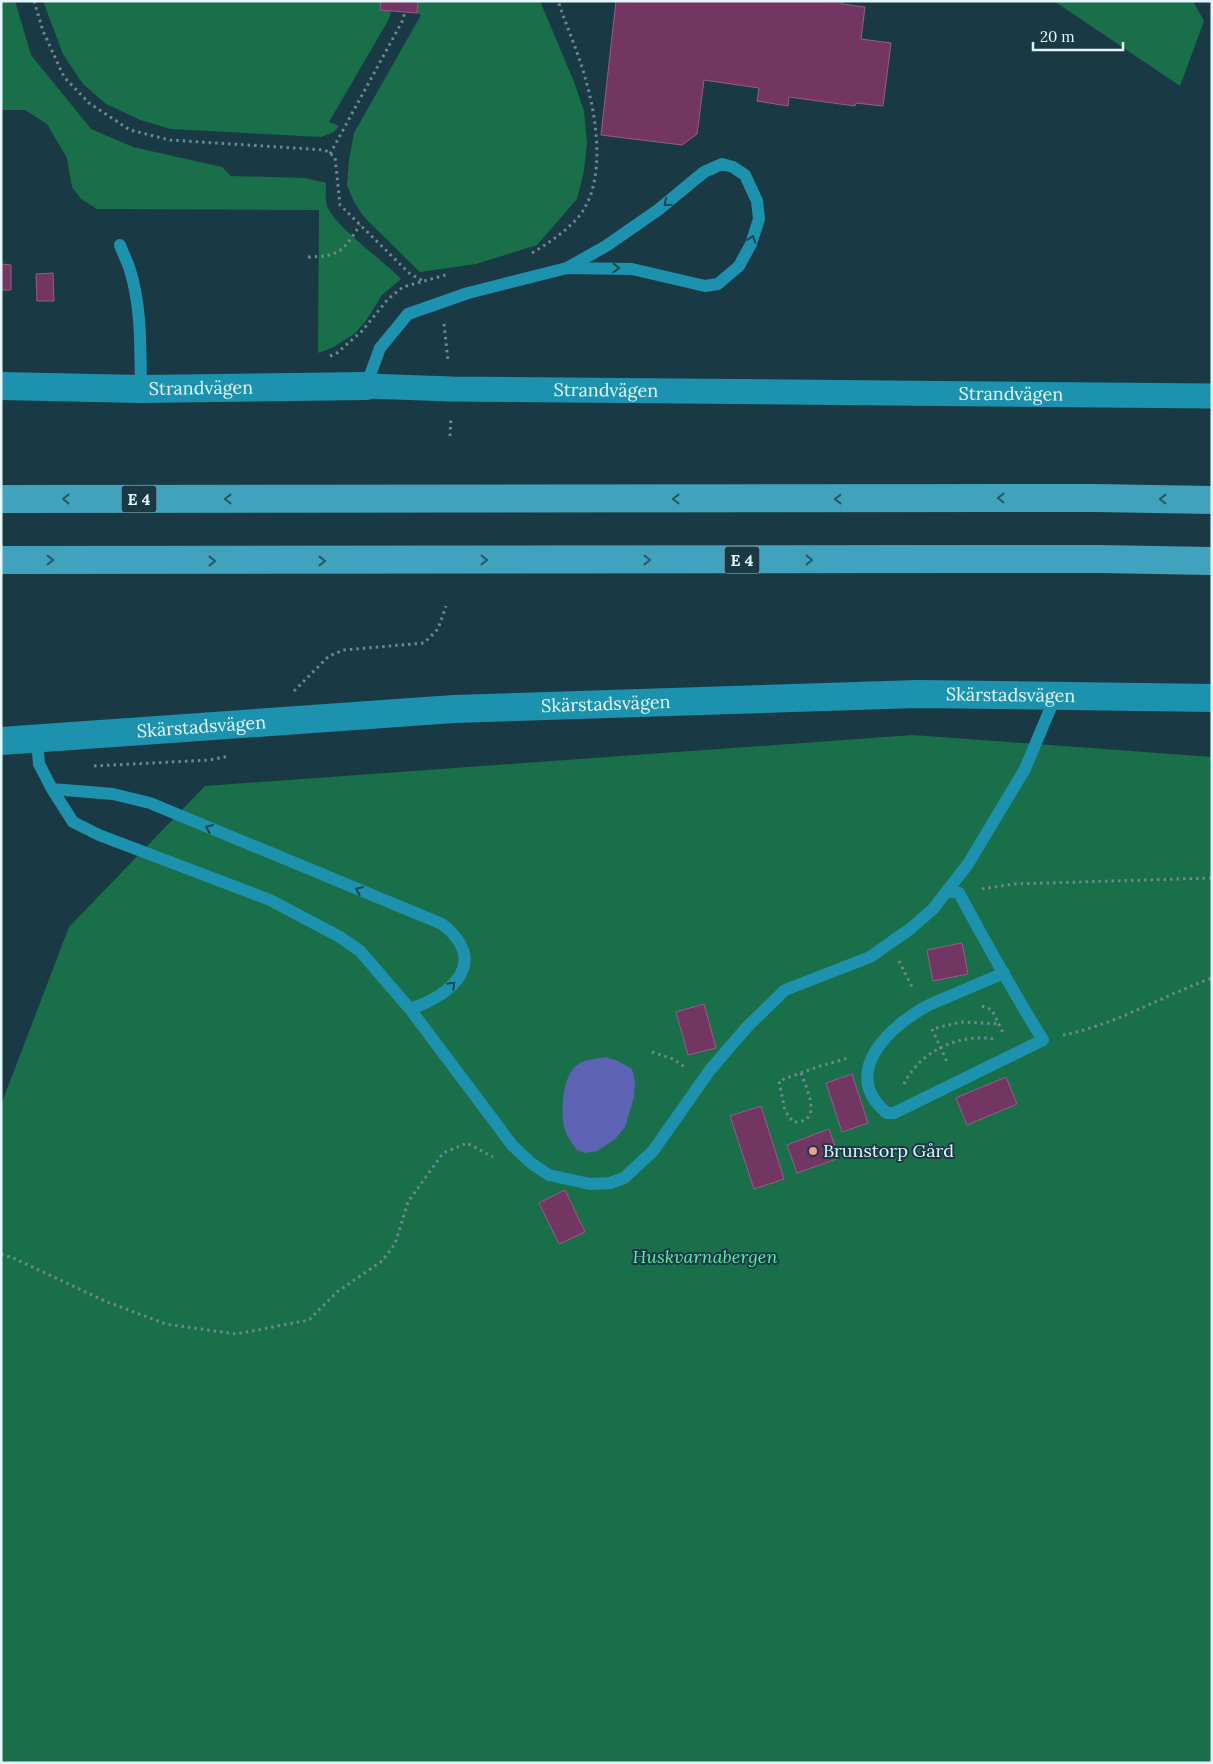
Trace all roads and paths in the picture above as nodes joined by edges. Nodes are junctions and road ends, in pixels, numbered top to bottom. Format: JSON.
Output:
{"nodes":[{"id":1,"x":34,"y":1,"type":"edge"},
{"id":2,"x":558,"y":1,"type":"edge"},
{"id":3,"x":404,"y":12,"type":"dead end"},
{"id":4,"x":330,"y":154,"type":"junction"},
{"id":5,"x":360,"y":225,"type":"junction"},
{"id":6,"x":120,"y":245,"type":"dead end"},
{"id":7,"x":526,"y":256,"type":"dead end"},
{"id":8,"x":308,"y":257,"type":"dead end"},
{"id":9,"x":567,"y":268,"type":"junction"},
{"id":10,"x":450,"y":274,"type":"dead end"},
{"id":11,"x":422,"y":281,"type":"junction"},
{"id":12,"x":428,"y":286,"type":"dead end"},
{"id":13,"x":322,"y":359,"type":"dead end"},
{"id":14,"x":1,"y":386,"type":"edge"},
{"id":15,"x":366,"y":386,"type":"junction"},
{"id":16,"x":140,"y":389,"type":"junction"},
{"id":17,"x":1212,"y":396,"type":"edge"},
{"id":18,"x":8,"y":498,"type":"edge"},
{"id":19,"x":1212,"y":500,"type":"edge"},
{"id":20,"x":1,"y":560,"type":"edge"},
{"id":21,"x":1212,"y":561,"type":"edge"},
{"id":22,"x":446,"y":606,"type":"dead end"},
{"id":23,"x":1056,"y":696,"type":"junction"},
{"id":24,"x":1212,"y":698,"type":"edge"},
{"id":25,"x":294,"y":721,"type":"junction"},
{"id":26,"x":37,"y":740,"type":"junction"},
{"id":27,"x":1,"y":741,"type":"edge"},
{"id":28,"x":52,"y":789,"type":"junction"},
{"id":29,"x":1212,"y":878,"type":"edge"},
{"id":30,"x":954,"y":892,"type":"junction"},
{"id":31,"x":891,"y":943,"type":"junction"},
{"id":32,"x":1004,"y":974,"type":"junction"},
{"id":33,"x":1212,"y":978,"type":"edge"},
{"id":34,"x":975,"y":1006,"type":"dead end"},
{"id":35,"x":410,"y":1008,"type":"junction"},
{"id":36,"x":922,"y":1008,"type":"junction"},
{"id":37,"x":1000,"y":1024,"type":"junction"},
{"id":38,"x":925,"y":1033,"type":"dead end"},
{"id":39,"x":934,"y":1035,"type":"dead end"},
{"id":40,"x":1043,"y":1040,"type":"junction"},
{"id":41,"x":1007,"y":1041,"type":"junction"},
{"id":42,"x":940,"y":1048,"type":"junction"},
{"id":43,"x":1026,"y":1048,"type":"junction"},
{"id":44,"x":652,"y":1052,"type":"dead end"},
{"id":45,"x":673,"y":1059,"type":"dead end"},
{"id":46,"x":871,"y":1059,"type":"junction"},
{"id":47,"x":947,"y":1060,"type":"dead end"},
{"id":48,"x":801,"y":1073,"type":"junction"},
{"id":49,"x":894,"y":1113,"type":"junction"},
{"id":50,"x":467,"y":1143,"type":"dead end"},
{"id":51,"x":1,"y":1254,"type":"edge"}],
"edges":[{"from":1,"to":4,"type":"path"},
{"from":2,"to":7,"type":"path"},
{"from":3,"to":4,"type":"path"},
{"from":4,"to":5,"type":"path"},
{"from":5,"to":8,"type":"path"},
{"from":5,"to":11,"type":"path"},
{"from":6,"to":16,"type":"lane"},
{"from":9,"to":9,"type":"lane","one_way":true},
{"from":9,"to":15,"type":"lane"},
{"from":10,"to":11,"type":"path"},
{"from":11,"to":12,"type":"path"},
{"from":11,"to":13,"type":"path"},
{"from":14,"to":16,"type":"main road","name":"Strandvägen"},
{"from":15,"to":16,"type":"main road","name":"Strandvägen"},
{"from":15,"to":17,"type":"street","name":"Strandvägen"},
{"from":19,"to":18,"type":"highway","number":"E 4","one_way":true},
{"from":20,"to":21,"type":"highway","number":"E 4","one_way":true},
{"from":22,"to":25,"type":"path"},
{"from":23,"to":24,"type":"main road","name":"Skärstadsvägen"},
{"from":23,"to":25,"type":"main road","name":"Skärstadsvägen"},
{"from":23,"to":30,"type":"lane"},
{"from":25,"to":26,"type":"main road","name":"Skärstadsvägen"},
{"from":26,"to":27,"type":"main road","name":"Skärstadsvägen"},
{"from":26,"to":28,"type":"lane"},
{"from":28,"to":35,"type":"lane"},
{"from":35,"to":28,"type":"lane","one_way":true},
{"from":29,"to":30,"type":"path"},
{"from":30,"to":31,"type":"lane"},
{"from":30,"to":32,"type":"lane"},
{"from":31,"to":35,"type":"lane"},
{"from":31,"to":36,"type":"path"},
{"from":32,"to":36,"type":"lane"},
{"from":32,"to":40,"type":"lane"},
{"from":33,"to":40,"type":"path"},
{"from":34,"to":37,"type":"path"},
{"from":36,"to":46,"type":"lane"},
{"from":37,"to":38,"type":"path"},
{"from":37,"to":41,"type":"path"},
{"from":39,"to":42,"type":"path"},
{"from":40,"to":43,"type":"lane"},
{"from":41,"to":42,"type":"path"},
{"from":41,"to":43,"type":"path"},
{"from":42,"to":47,"type":"path"},
{"from":42,"to":49,"type":"path"},
{"from":43,"to":49,"type":"lane"},
{"from":44,"to":45,"type":"path"},
{"from":46,"to":48,"type":"path"},
{"from":46,"to":49,"type":"lane"},
{"from":48,"to":48,"type":"path"},
{"from":50,"to":51,"type":"path"}]}
